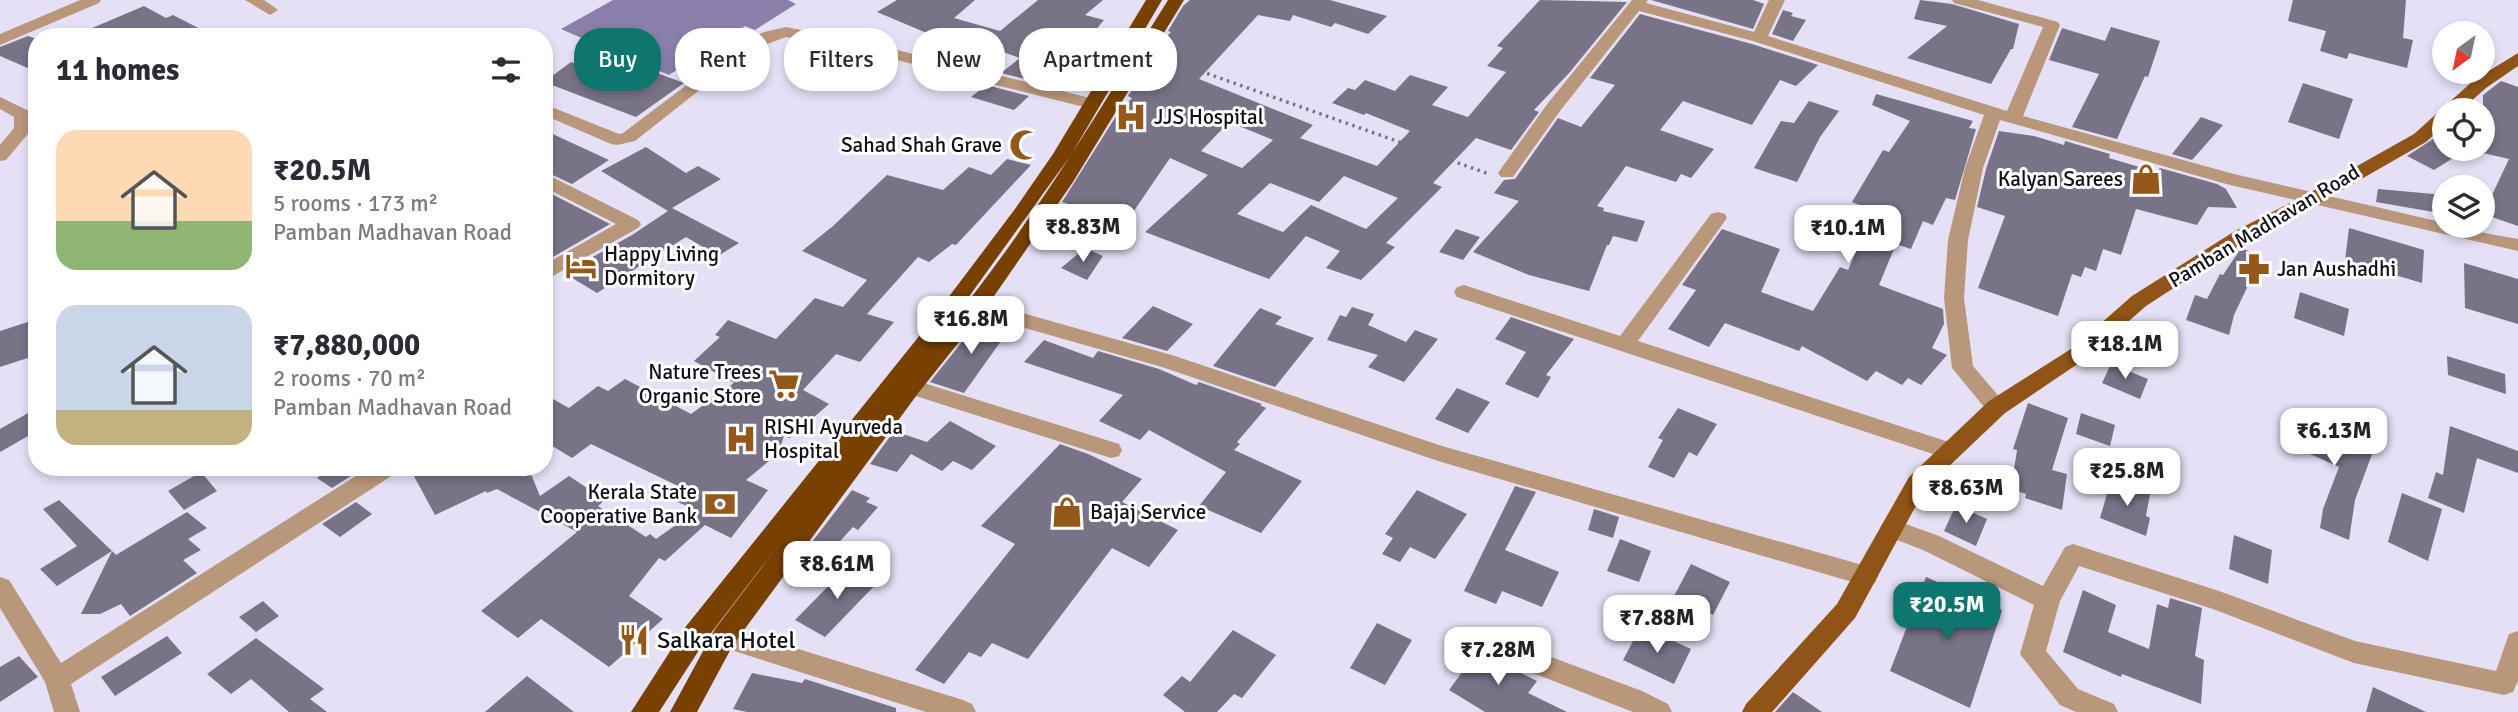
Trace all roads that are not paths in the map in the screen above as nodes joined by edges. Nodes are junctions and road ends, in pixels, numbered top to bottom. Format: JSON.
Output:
{"nodes":[{"id":1,"x":93,"y":0,"type":"edge"},
{"id":2,"x":253,"y":0,"type":"edge"},
{"id":3,"x":1154,"y":0,"type":"edge"},
{"id":4,"x":1176,"y":0,"type":"edge"},
{"id":5,"x":1777,"y":0,"type":"edge"},
{"id":6,"x":1960,"y":0,"type":"edge"},
{"id":7,"x":1638,"y":3,"type":"edge"},
{"id":8,"x":270,"y":10,"type":"dead end"},
{"id":9,"x":1759,"y":38,"type":"junction"},
{"id":10,"x":0,"y":40,"type":"edge"},
{"id":11,"x":2518,"y":58,"type":"edge"},
{"id":12,"x":2464,"y":98,"type":"edge"},
{"id":13,"x":0,"y":102,"type":"edge"},
{"id":14,"x":1092,"y":104,"type":"junction"},
{"id":15,"x":553,"y":113,"type":"edge"},
{"id":16,"x":2004,"y":116,"type":"junction"},
{"id":17,"x":2432,"y":127,"type":"edge"},
{"id":18,"x":0,"y":156,"type":"edge"},
{"id":19,"x":1507,"y":173,"type":"road end"},
{"id":20,"x":553,"y":184,"type":"edge"},
{"id":21,"x":2309,"y":201,"type":"junction"},
{"id":22,"x":1718,"y":218,"type":"dead end"},
{"id":23,"x":2518,"y":245,"type":"edge"},
{"id":24,"x":553,"y":269,"type":"edge"},
{"id":25,"x":1464,"y":292,"type":"dead end"},
{"id":26,"x":976,"y":307,"type":"junction"},
{"id":27,"x":1625,"y":344,"type":"junction"},
{"id":28,"x":911,"y":387,"type":"junction"},
{"id":29,"x":1997,"y":407,"type":"junction"},
{"id":30,"x":1111,"y":450,"type":"dead end"},
{"id":31,"x":1950,"y":451,"type":"junction"},
{"id":32,"x":374,"y":476,"type":"edge"},
{"id":33,"x":1892,"y":528,"type":"junction"},
{"id":34,"x":1866,"y":576,"type":"junction"},
{"id":35,"x":0,"y":587,"type":"edge"},
{"id":36,"x":2048,"y":600,"type":"junction"},
{"id":37,"x":724,"y":637,"type":"junction"},
{"id":38,"x":2518,"y":642,"type":"edge"},
{"id":39,"x":1511,"y":653,"type":"dead end"},
{"id":40,"x":57,"y":679,"type":"junction"},
{"id":41,"x":67,"y":712,"type":"edge"},
{"id":42,"x":644,"y":712,"type":"edge"},
{"id":43,"x":683,"y":712,"type":"edge"},
{"id":44,"x":963,"y":712,"type":"edge"},
{"id":45,"x":1659,"y":712,"type":"edge"},
{"id":46,"x":1755,"y":712,"type":"edge"},
{"id":47,"x":2105,"y":712,"type":"edge"}],
"edges":[{"from":1,"to":10,"type":"street"},
{"from":2,"to":8,"type":"street"},
{"from":3,"to":14,"type":"highway"},
{"from":4,"to":26,"type":"highway"},
{"from":5,"to":9,"type":"street"},
{"from":6,"to":16,"type":"street"},
{"from":7,"to":9,"type":"street"},
{"from":7,"to":19,"type":"street"},
{"from":9,"to":16,"type":"street"},
{"from":11,"to":12,"type":"main road"},
{"from":13,"to":18,"type":"street"},
{"from":14,"to":15,"type":"street"},
{"from":14,"to":42,"type":"highway"},
{"from":16,"to":21,"type":"street"},
{"from":16,"to":29,"type":"street"},
{"from":17,"to":21,"type":"main road","name":"Pamban Madhavan Road"},
{"from":20,"to":24,"type":"street"},
{"from":21,"to":23,"type":"street"},
{"from":21,"to":29,"type":"main road","name":"Pamban Madhavan Road"},
{"from":22,"to":27,"type":"street"},
{"from":25,"to":27,"type":"street"},
{"from":26,"to":28,"type":"highway"},
{"from":26,"to":34,"type":"street"},
{"from":27,"to":31,"type":"street"},
{"from":28,"to":30,"type":"street"},
{"from":28,"to":37,"type":"highway"},
{"from":29,"to":31,"type":"main road","name":"Pamban Madhavan Road"},
{"from":31,"to":33,"type":"main road","name":"Pamban Madhavan Road"},
{"from":32,"to":40,"type":"street"},
{"from":33,"to":34,"type":"main road","name":"Pamban Madhavan Road"},
{"from":33,"to":36,"type":"street"},
{"from":34,"to":46,"type":"main road","name":"Pamban Madhavan Road"},
{"from":35,"to":40,"type":"street"},
{"from":36,"to":38,"type":"street"},
{"from":36,"to":47,"type":"street"},
{"from":37,"to":43,"type":"highway"},
{"from":37,"to":44,"type":"street"},
{"from":39,"to":45,"type":"street"},
{"from":40,"to":41,"type":"street"}]}
